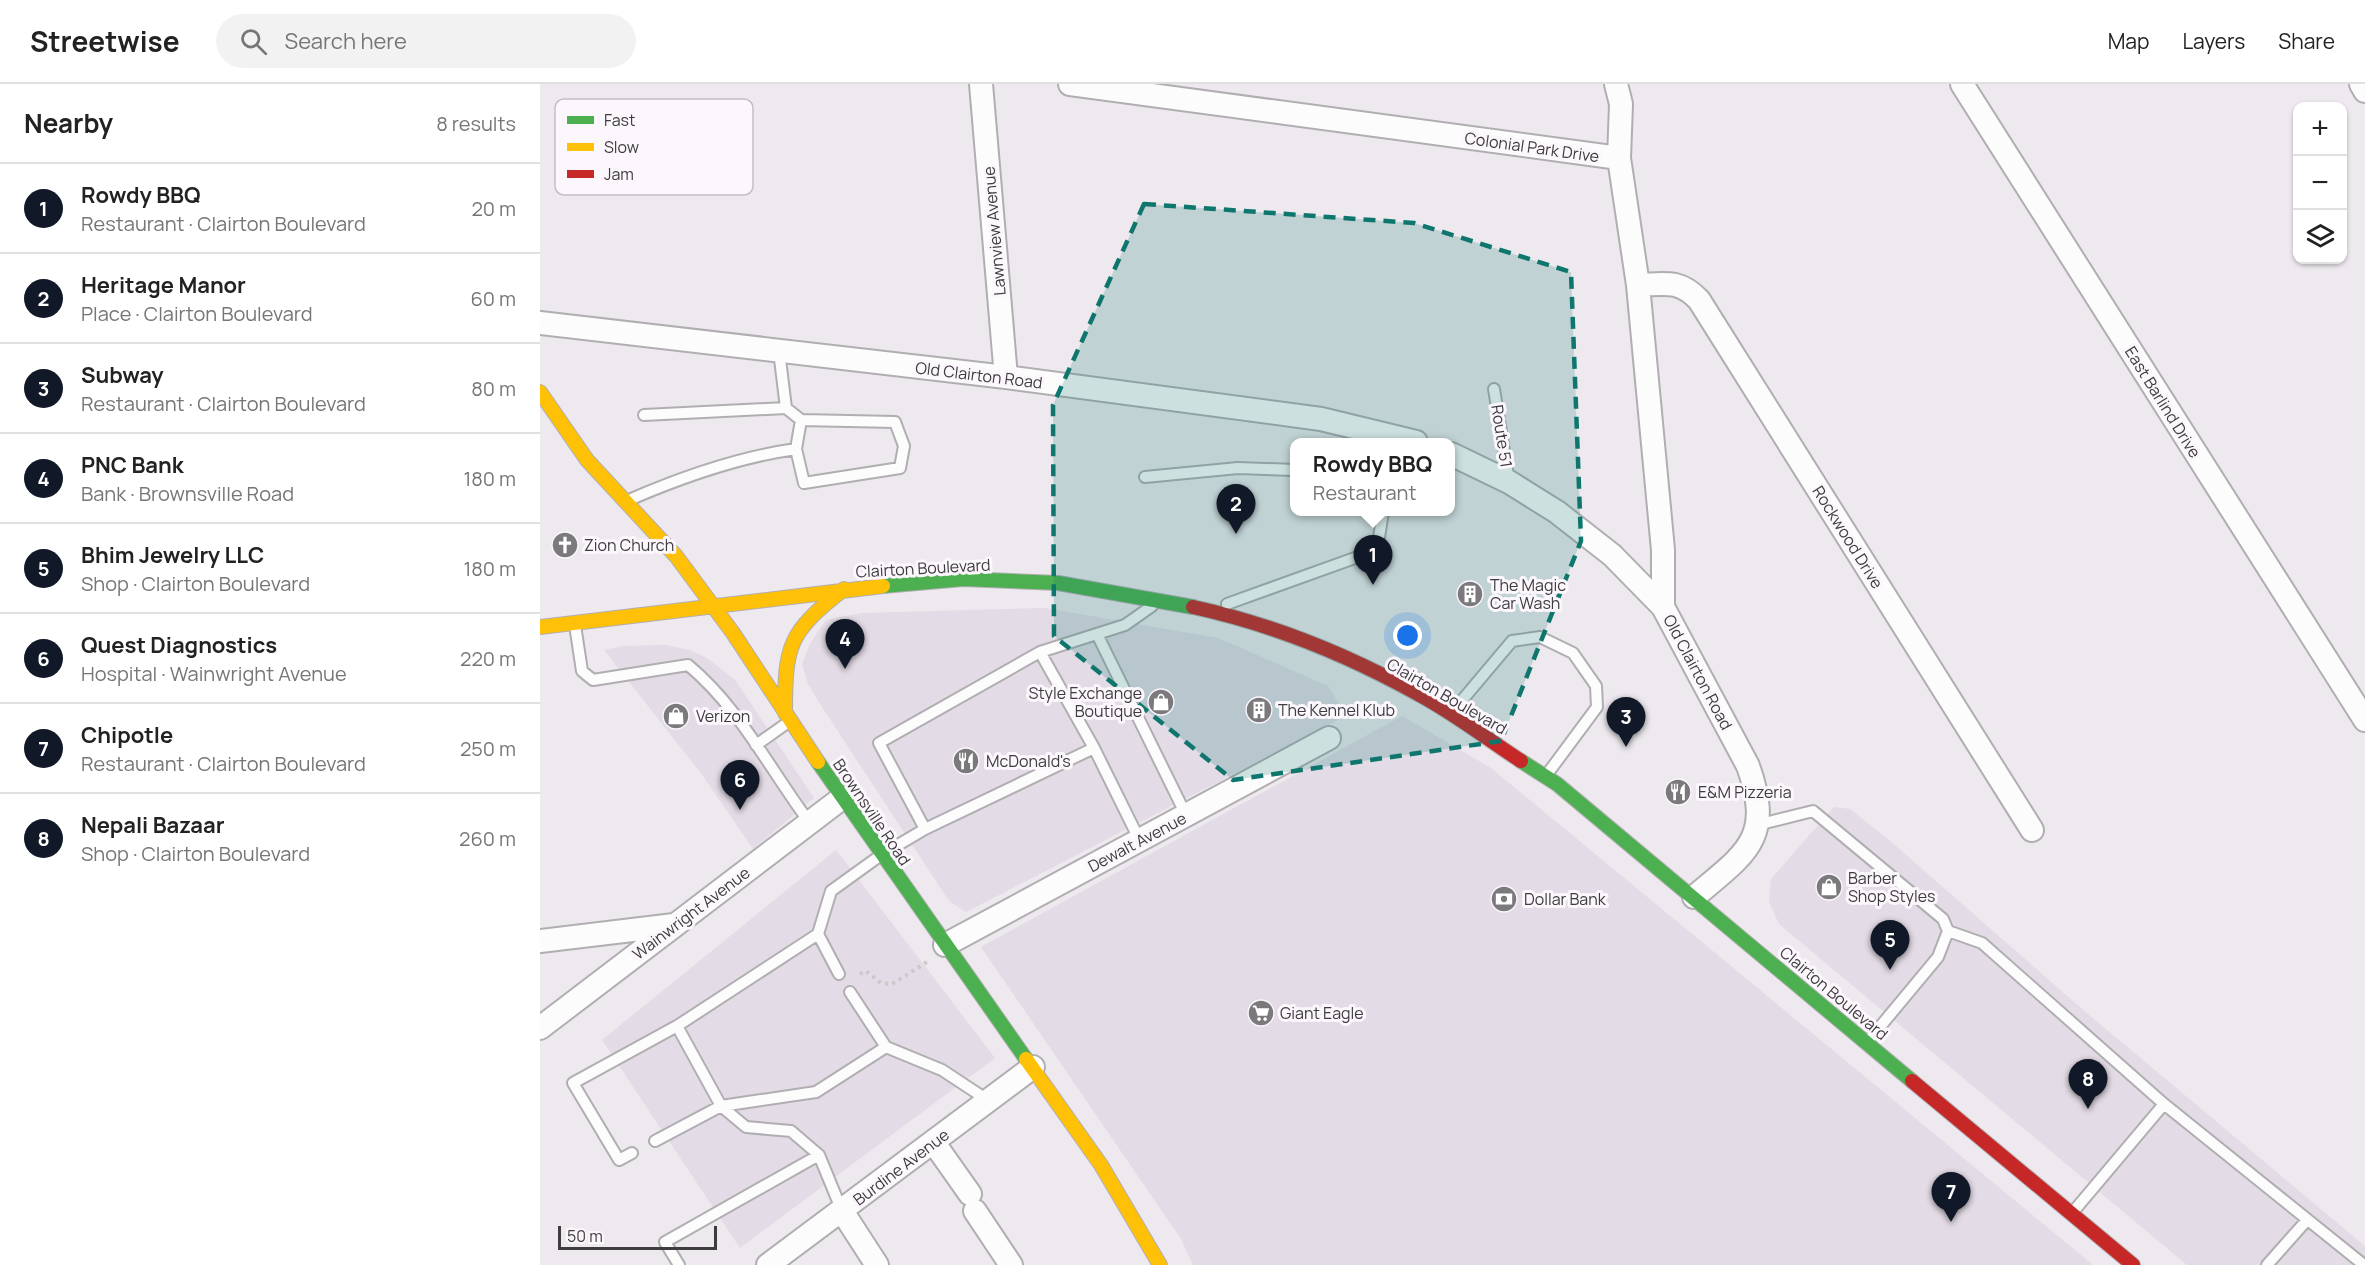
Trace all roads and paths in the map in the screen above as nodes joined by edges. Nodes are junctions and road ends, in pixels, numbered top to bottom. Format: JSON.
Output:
{"nodes":[{"id":1,"x":981,"y":84,"type":"edge"},
{"id":2,"x":1070,"y":84,"type":"edge"},
{"id":3,"x":1616,"y":84,"type":"edge"},
{"id":4,"x":1962,"y":84,"type":"edge"},
{"id":5,"x":2361,"y":84,"type":"edge"},
{"id":6,"x":2365,"y":91,"type":"edge"},
{"id":7,"x":1619,"y":158,"type":"junction"},
{"id":8,"x":1638,"y":285,"type":"junction"},
{"id":9,"x":540,"y":323,"type":"edge"},
{"id":10,"x":779,"y":351,"type":"junction"},
{"id":11,"x":1006,"y":377,"type":"junction"},
{"id":12,"x":1494,"y":389,"type":"dead end"},
{"id":13,"x":540,"y":392,"type":"edge"},
{"id":14,"x":786,"y":408,"type":"junction"},
{"id":15,"x":644,"y":415,"type":"dead end"},
{"id":16,"x":801,"y":420,"type":"junction"},
{"id":17,"x":1399,"y":438,"type":"edge"},
{"id":18,"x":796,"y":449,"type":"junction"},
{"id":19,"x":1455,"y":456,"type":"edge"},
{"id":20,"x":1290,"y":470,"type":"edge"},
{"id":21,"x":1145,"y":477,"type":"dead end"},
{"id":22,"x":1509,"y":482,"type":"junction"},
{"id":23,"x":626,"y":501,"type":"junction"},
{"id":24,"x":1382,"y":516,"type":"edge"},
{"id":25,"x":845,"y":589,"type":"junction"},
{"id":26,"x":1161,"y":600,"type":"junction"},
{"id":27,"x":713,"y":605,"type":"junction"},
{"id":28,"x":1663,"y":606,"type":"junction"},
{"id":29,"x":1210,"y":610,"type":"junction"},
{"id":30,"x":575,"y":622,"type":"junction"},
{"id":31,"x":540,"y":627,"type":"edge"},
{"id":32,"x":1097,"y":634,"type":"junction"},
{"id":33,"x":1040,"y":652,"type":"junction"},
{"id":34,"x":1450,"y":714,"type":"junction"},
{"id":35,"x":788,"y":717,"type":"junction"},
{"id":36,"x":2365,"y":720,"type":"edge"},
{"id":37,"x":1329,"y":738,"type":"dead end"},
{"id":38,"x":756,"y":745,"type":"junction"},
{"id":39,"x":1094,"y":748,"type":"junction"},
{"id":40,"x":1546,"y":776,"type":"junction"},
{"id":41,"x":842,"y":798,"type":"junction"},
{"id":42,"x":1186,"y":815,"type":"junction"},
{"id":43,"x":810,"y":823,"type":"junction"},
{"id":44,"x":1757,"y":825,"type":"junction"},
{"id":45,"x":925,"y":829,"type":"junction"},
{"id":46,"x":2032,"y":830,"type":"dead end"},
{"id":47,"x":1140,"y":841,"type":"junction"},
{"id":48,"x":881,"y":855,"type":"junction"},
{"id":49,"x":1694,"y":897,"type":"junction"},
{"id":50,"x":675,"y":925,"type":"junction"},
{"id":51,"x":1948,"y":931,"type":"junction"},
{"id":52,"x":818,"y":934,"type":"junction"},
{"id":53,"x":540,"y":941,"type":"edge"},
{"id":54,"x":945,"y":945,"type":"junction"},
{"id":55,"x":839,"y":974,"type":"dead end"},
{"id":56,"x":860,"y":974,"type":"dead end"},
{"id":57,"x":850,"y":992,"type":"dead end"},
{"id":58,"x":677,"y":1026,"type":"junction"},
{"id":59,"x":540,"y":1028,"type":"edge"},
{"id":60,"x":1867,"y":1043,"type":"junction"},
{"id":61,"x":886,"y":1047,"type":"junction"},
{"id":62,"x":1033,"y":1067,"type":"junction"},
{"id":63,"x":989,"y":1101,"type":"junction"},
{"id":64,"x":2164,"y":1104,"type":"junction"},
{"id":65,"x":721,"y":1106,"type":"junction"},
{"id":66,"x":656,"y":1141,"type":"dead end"},
{"id":67,"x":934,"y":1143,"type":"junction"},
{"id":68,"x":632,"y":1153,"type":"dead end"},
{"id":69,"x":819,"y":1155,"type":"junction"},
{"id":70,"x":842,"y":1211,"type":"junction"},
{"id":71,"x":2071,"y":1214,"type":"junction"},
{"id":72,"x":2307,"y":1220,"type":"junction"},
{"id":73,"x":679,"y":1265,"type":"edge"},
{"id":74,"x":768,"y":1265,"type":"edge"},
{"id":75,"x":878,"y":1265,"type":"edge"},
{"id":76,"x":1011,"y":1265,"type":"edge"},
{"id":77,"x":1160,"y":1265,"type":"edge"},
{"id":78,"x":2133,"y":1265,"type":"edge"},
{"id":79,"x":2267,"y":1265,"type":"edge"},
{"id":80,"x":2364,"y":1265,"type":"edge"}],
"edges":[{"from":1,"to":11,"type":"street","name":"Lawnview Avenue"},
{"from":2,"to":7,"type":"street","name":"Colonial Park Drive"},
{"from":3,"to":7,"type":"street"},
{"from":4,"to":36,"type":"street","name":"East Barlind Drive"},
{"from":5,"to":6,"type":"street"},
{"from":7,"to":8,"type":"street","name":"Colonial Park Drive"},
{"from":8,"to":28,"type":"street","name":"Colonial Park Drive"},
{"from":8,"to":46,"type":"street","name":"Rockwood Drive"},
{"from":9,"to":10,"type":"street","name":"Old Clairton Road"},
{"from":10,"to":11,"type":"street","name":"Old Clairton Road"},
{"from":10,"to":14,"type":"lane"},
{"from":11,"to":17,"type":"street","name":"Old Clairton Road"},
{"from":12,"to":22,"type":"lane","name":"Route 51"},
{"from":13,"to":23,"type":"main road","name":"Brownsville Road"},
{"from":14,"to":15,"type":"lane"},
{"from":14,"to":16,"type":"lane"},
{"from":16,"to":18,"type":"lane"},
{"from":16,"to":18,"type":"lane"},
{"from":18,"to":23,"type":"lane"},
{"from":19,"to":22,"type":"street","name":"Old Clairton Road"},
{"from":20,"to":21,"type":"lane"},
{"from":22,"to":28,"type":"street","name":"Old Clairton Road"},
{"from":23,"to":27,"type":"main road","name":"Brownsville Road"},
{"from":24,"to":29,"type":"lane"},
{"from":25,"to":26,"type":"main road","name":"Clairton Boulevard"},
{"from":25,"to":27,"type":"main road","name":"Clairton Boulevard"},
{"from":25,"to":35,"type":"main road"},
{"from":26,"to":29,"type":"main road","name":"Clairton Boulevard"},
{"from":26,"to":32,"type":"lane"},
{"from":27,"to":30,"type":"main road","name":"Clairton Boulevard"},
{"from":27,"to":35,"type":"main road","name":"Brownsville Road"},
{"from":28,"to":44,"type":"street","name":"Old Clairton Road"},
{"from":29,"to":34,"type":"main road","name":"Clairton Boulevard"},
{"from":30,"to":31,"type":"main road","name":"Clairton Boulevard"},
{"from":30,"to":38,"type":"lane"},
{"from":32,"to":33,"type":"lane"},
{"from":32,"to":42,"type":"lane"},
{"from":33,"to":39,"type":"lane"},
{"from":33,"to":45,"type":"lane"},
{"from":34,"to":40,"type":"main road","name":"Clairton Boulevard"},
{"from":34,"to":40,"type":"lane"},
{"from":35,"to":38,"type":"lane"},
{"from":35,"to":41,"type":"main road","name":"Brownsville Road"},
{"from":37,"to":42,"type":"street","name":"Dewalt Avenue"},
{"from":38,"to":43,"type":"lane"},
{"from":39,"to":45,"type":"lane"},
{"from":39,"to":47,"type":"lane"},
{"from":40,"to":49,"type":"main road","name":"Clairton Boulevard"},
{"from":41,"to":43,"type":"street","name":"Wainwright Avenue"},
{"from":41,"to":48,"type":"main road","name":"Brownsville Road"},
{"from":42,"to":47,"type":"street","name":"Dewalt Avenue"},
{"from":43,"to":50,"type":"street","name":"Wainwright Avenue"},
{"from":44,"to":49,"type":"street","name":"Old Clairton Road"},
{"from":44,"to":51,"type":"lane"},
{"from":45,"to":48,"type":"lane"},
{"from":47,"to":54,"type":"street","name":"Dewalt Avenue"},
{"from":48,"to":52,"type":"lane"},
{"from":48,"to":54,"type":"main road","name":"Brownsville Road"},
{"from":49,"to":60,"type":"main road","name":"Clairton Boulevard"},
{"from":50,"to":53,"type":"street"},
{"from":50,"to":59,"type":"street","name":"Wainwright Avenue"},
{"from":51,"to":60,"type":"lane"},
{"from":51,"to":64,"type":"lane"},
{"from":52,"to":55,"type":"lane"},
{"from":52,"to":58,"type":"lane"},
{"from":54,"to":56,"type":"path"},
{"from":54,"to":62,"type":"main road","name":"Brownsville Road"},
{"from":57,"to":61,"type":"lane"},
{"from":58,"to":65,"type":"lane"},
{"from":58,"to":68,"type":"lane"},
{"from":60,"to":71,"type":"main road","name":"Clairton Boulevard"},
{"from":61,"to":63,"type":"lane"},
{"from":61,"to":65,"type":"lane"},
{"from":62,"to":63,"type":"street","name":"Burdine Avenue"},
{"from":62,"to":77,"type":"main road","name":"Brownsville Road"},
{"from":63,"to":67,"type":"street","name":"Burdine Avenue"},
{"from":64,"to":71,"type":"lane"},
{"from":64,"to":72,"type":"lane"},
{"from":65,"to":66,"type":"lane"},
{"from":65,"to":69,"type":"lane"},
{"from":67,"to":70,"type":"street","name":"Burdine Avenue"},
{"from":67,"to":76,"type":"street"},
{"from":69,"to":70,"type":"lane"},
{"from":69,"to":73,"type":"lane"},
{"from":70,"to":74,"type":"street","name":"Burdine Avenue"},
{"from":70,"to":75,"type":"street"},
{"from":71,"to":78,"type":"main road","name":"Clairton Boulevard"},
{"from":72,"to":79,"type":"lane"},
{"from":72,"to":80,"type":"lane"}]}
